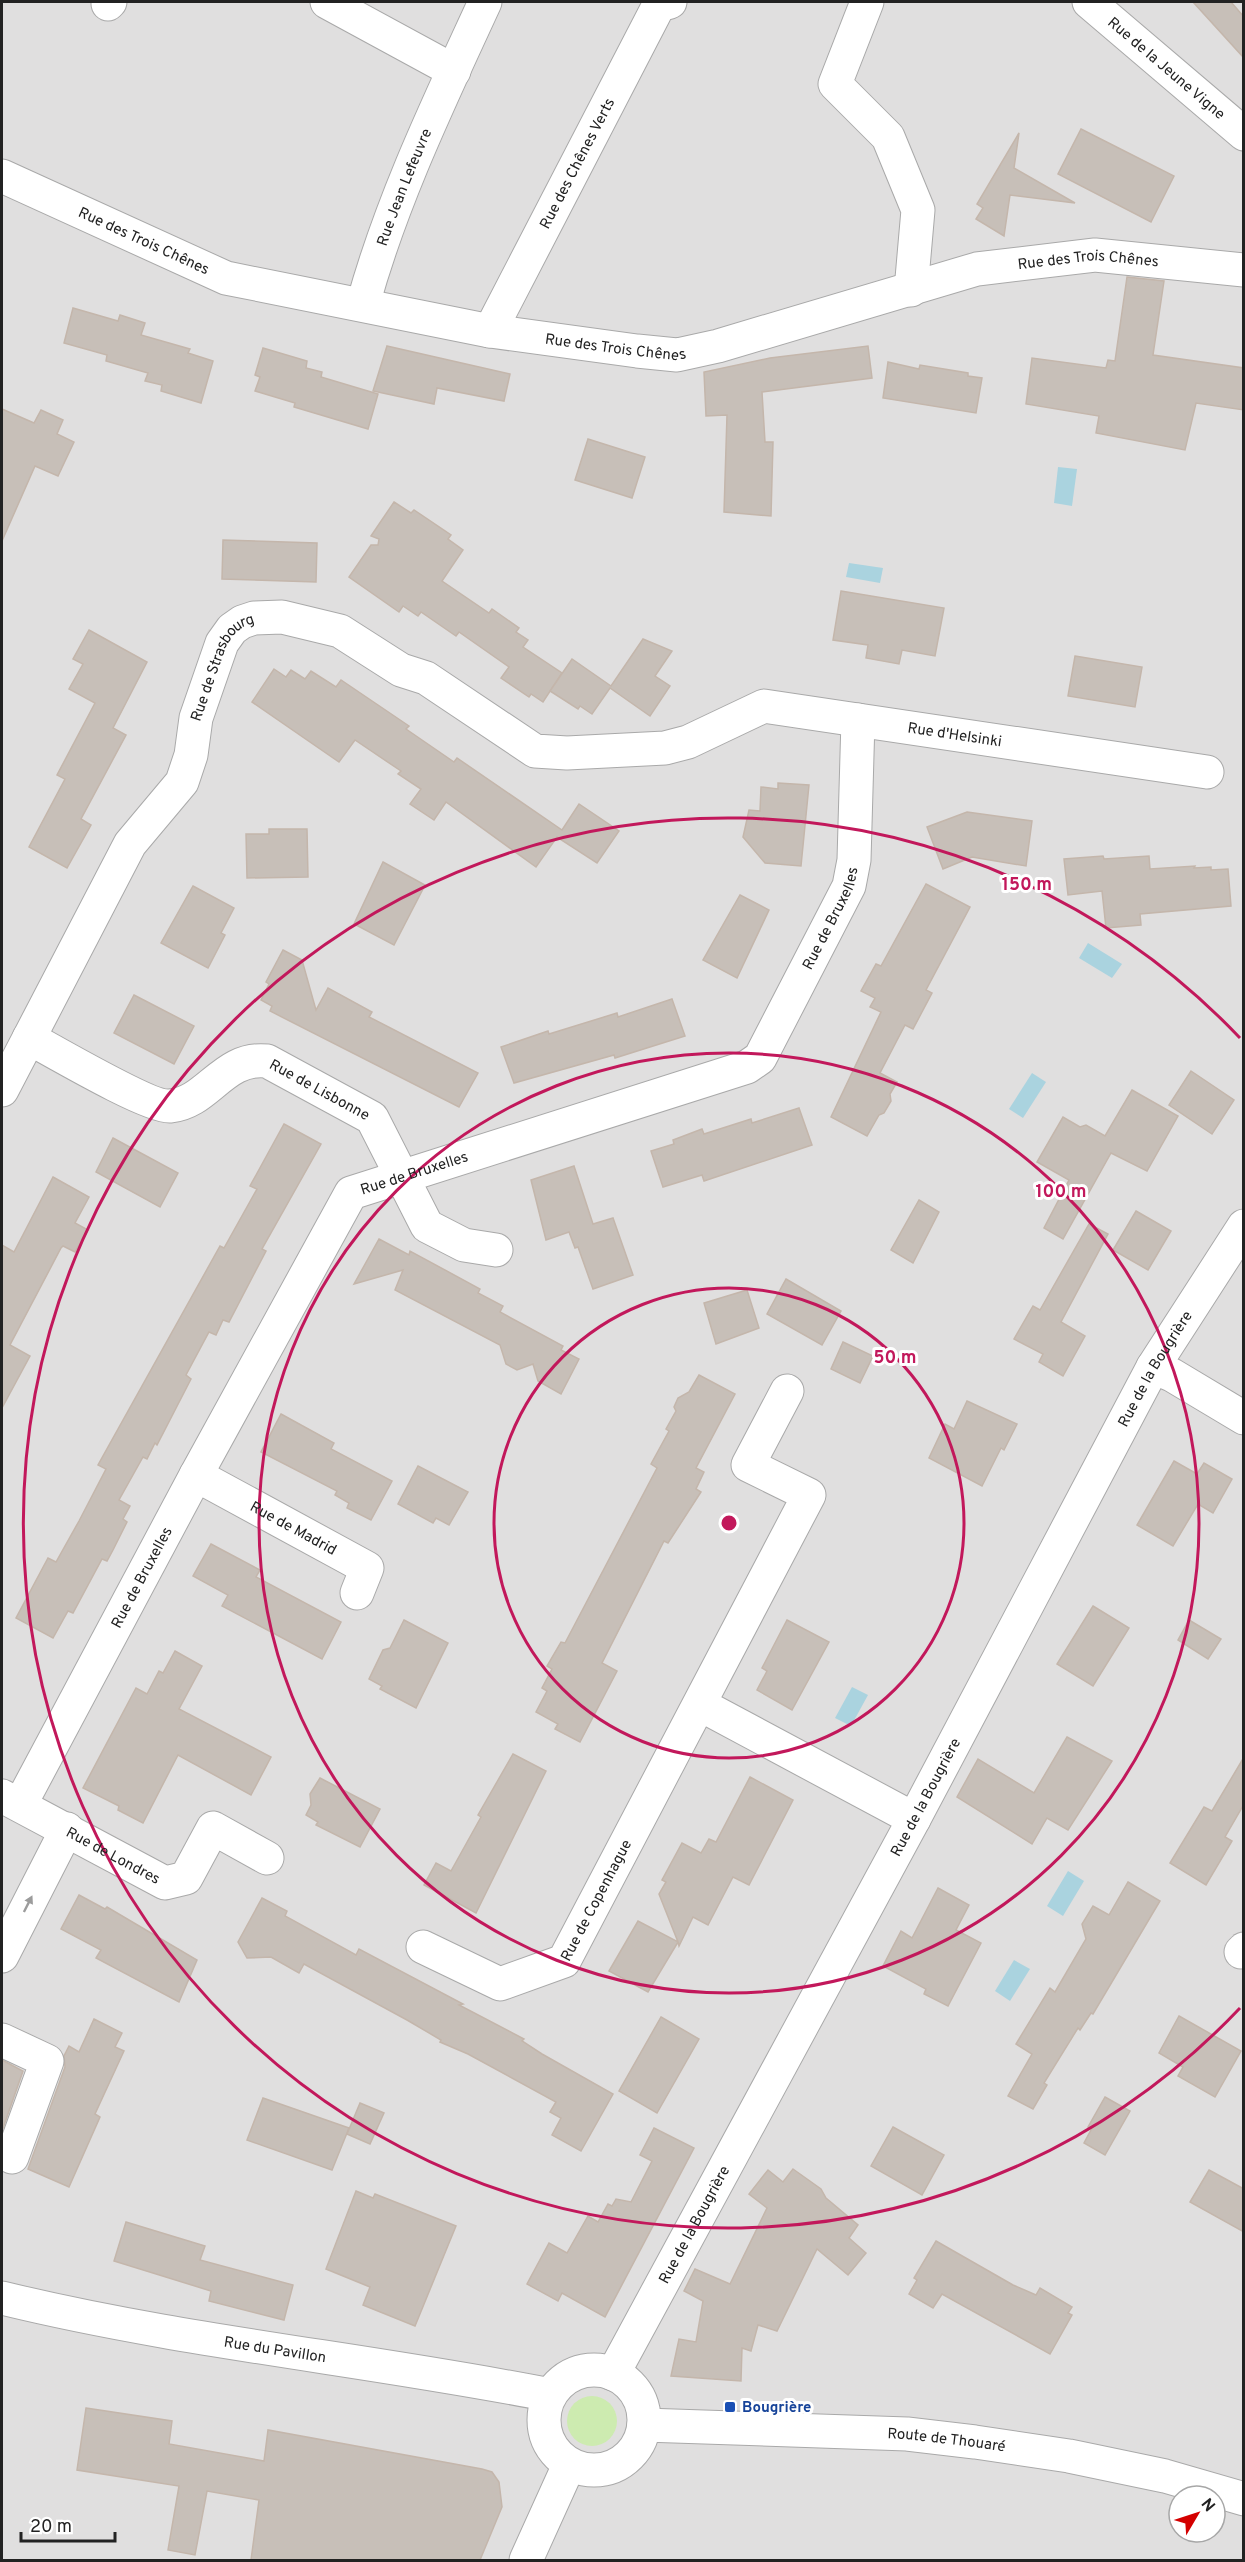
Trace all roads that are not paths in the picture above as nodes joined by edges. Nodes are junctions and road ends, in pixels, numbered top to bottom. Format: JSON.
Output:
{"nodes":[{"id":1,"x":327,"y":2,"type":"edge"},
{"id":2,"x":485,"y":2,"type":"edge"},
{"id":3,"x":670,"y":2,"type":"edge"},
{"id":4,"x":867,"y":2,"type":"edge"},
{"id":5,"x":1089,"y":2,"type":"edge"},
{"id":6,"x":453,"y":71,"type":"junction"},
{"id":7,"x":1244,"y":134,"type":"edge"},
{"id":8,"x":2,"y":176,"type":"edge"},
{"id":9,"x":1244,"y":270,"type":"edge"},
{"id":10,"x":911,"y":290,"type":"junction"},
{"id":11,"x":363,"y":304,"type":"junction"},
{"id":12,"x":490,"y":331,"type":"junction"},
{"id":13,"x":858,"y":720,"type":"junction"},
{"id":14,"x":708,"y":733,"type":"joint"},
{"id":15,"x":1207,"y":772,"type":"dead end"},
{"id":16,"x":18,"y":1039,"type":"edge"},
{"id":17,"x":2,"y":1090,"type":"edge"},
{"id":18,"x":402,"y":1175,"type":"junction"},
{"id":19,"x":1244,"y":1226,"type":"edge"},
{"id":20,"x":496,"y":1250,"type":"dead end"},
{"id":21,"x":1153,"y":1367,"type":"junction"},
{"id":22,"x":787,"y":1391,"type":"dead end"},
{"id":23,"x":1244,"y":1418,"type":"edge"},
{"id":24,"x":196,"y":1475,"type":"junction"},
{"id":25,"x":357,"y":1593,"type":"dead end"},
{"id":26,"x":701,"y":1705,"type":"junction"},
{"id":27,"x":11,"y":1800,"type":"edge"},
{"id":28,"x":914,"y":1819,"type":"junction"},
{"id":29,"x":67,"y":1829,"type":"junction"},
{"id":30,"x":267,"y":1858,"type":"dead end"},
{"id":31,"x":423,"y":1947,"type":"dead end"},
{"id":32,"x":2,"y":1956,"type":"edge"},
{"id":33,"x":2,"y":2040,"type":"edge"},
{"id":34,"x":12,"y":2157,"type":"dead end"},
{"id":35,"x":2,"y":2298,"type":"edge"},
{"id":36,"x":613,"y":2374,"type":"junction"},
{"id":37,"x":550,"y":2395,"type":"junction"},
{"id":38,"x":644,"y":2425,"type":"junction"},
{"id":39,"x":569,"y":2465,"type":"junction"},
{"id":40,"x":1244,"y":2499,"type":"edge"},
{"id":41,"x":526,"y":2560,"type":"edge"}],
"edges":[{"from":1,"to":6,"type":"street"},
{"from":2,"to":6,"type":"street","name":"Rue Jean Lefeuvre"},
{"from":3,"to":12,"type":"street","name":"Rue des Chênes Verts"},
{"from":4,"to":10,"type":"street"},
{"from":5,"to":7,"type":"street","name":"Rue de la Jeune Vigne"},
{"from":6,"to":11,"type":"street","name":"Rue Jean Lefeuvre"},
{"from":8,"to":11,"type":"street","name":"Rue des Trois Chênes"},
{"from":9,"to":10,"type":"street","name":"Rue des Trois Chênes"},
{"from":10,"to":12,"type":"street","name":"Rue des Trois Chênes"},
{"from":11,"to":12,"type":"street","name":"Rue des Trois Chênes"},
{"from":13,"to":14,"type":"street","name":"Rue d'Helsinki"},
{"from":13,"to":15,"type":"street","name":"Rue d'Helsinki"},
{"from":13,"to":18,"type":"street","name":"Rue de Bruxelles"},
{"from":14,"to":16,"type":"street","name":"Rue de Strasbourg"},
{"from":16,"to":17,"type":"street","name":"Rue de Strasbourg"},
{"from":16,"to":18,"type":"street","name":"Rue de Lisbonne"},
{"from":18,"to":20,"type":"street","name":"Rue de Lisbonne"},
{"from":18,"to":24,"type":"street","name":"Rue de Bruxelles"},
{"from":19,"to":21,"type":"street","name":"Rue de la Bougrière"},
{"from":21,"to":23,"type":"street"},
{"from":21,"to":28,"type":"street","name":"Rue de la Bougrière"},
{"from":22,"to":26,"type":"street","name":"Rue de Copenhague"},
{"from":24,"to":25,"type":"street","name":"Rue de Madrid"},
{"from":24,"to":27,"type":"street","name":"Rue de Bruxelles"},
{"from":26,"to":28,"type":"street"},
{"from":26,"to":31,"type":"street","name":"Rue de Copenhague"},
{"from":27,"to":29,"type":"street","name":"Rue de Londres"},
{"from":28,"to":36,"type":"street","name":"Rue de la Bougrière"},
{"from":29,"to":30,"type":"street","name":"Rue de Londres"},
{"from":32,"to":29,"type":"street","one_way":true},
{"from":33,"to":34,"type":"street"},
{"from":35,"to":37,"type":"street","name":"Rue du Pavillon"},
{"from":36,"to":37,"type":"street"},
{"from":36,"to":38,"type":"street"},
{"from":37,"to":39,"type":"street"},
{"from":38,"to":39,"type":"street"},
{"from":38,"to":40,"type":"street","name":"Route de Thouaré"},
{"from":39,"to":41,"type":"street"}]}
